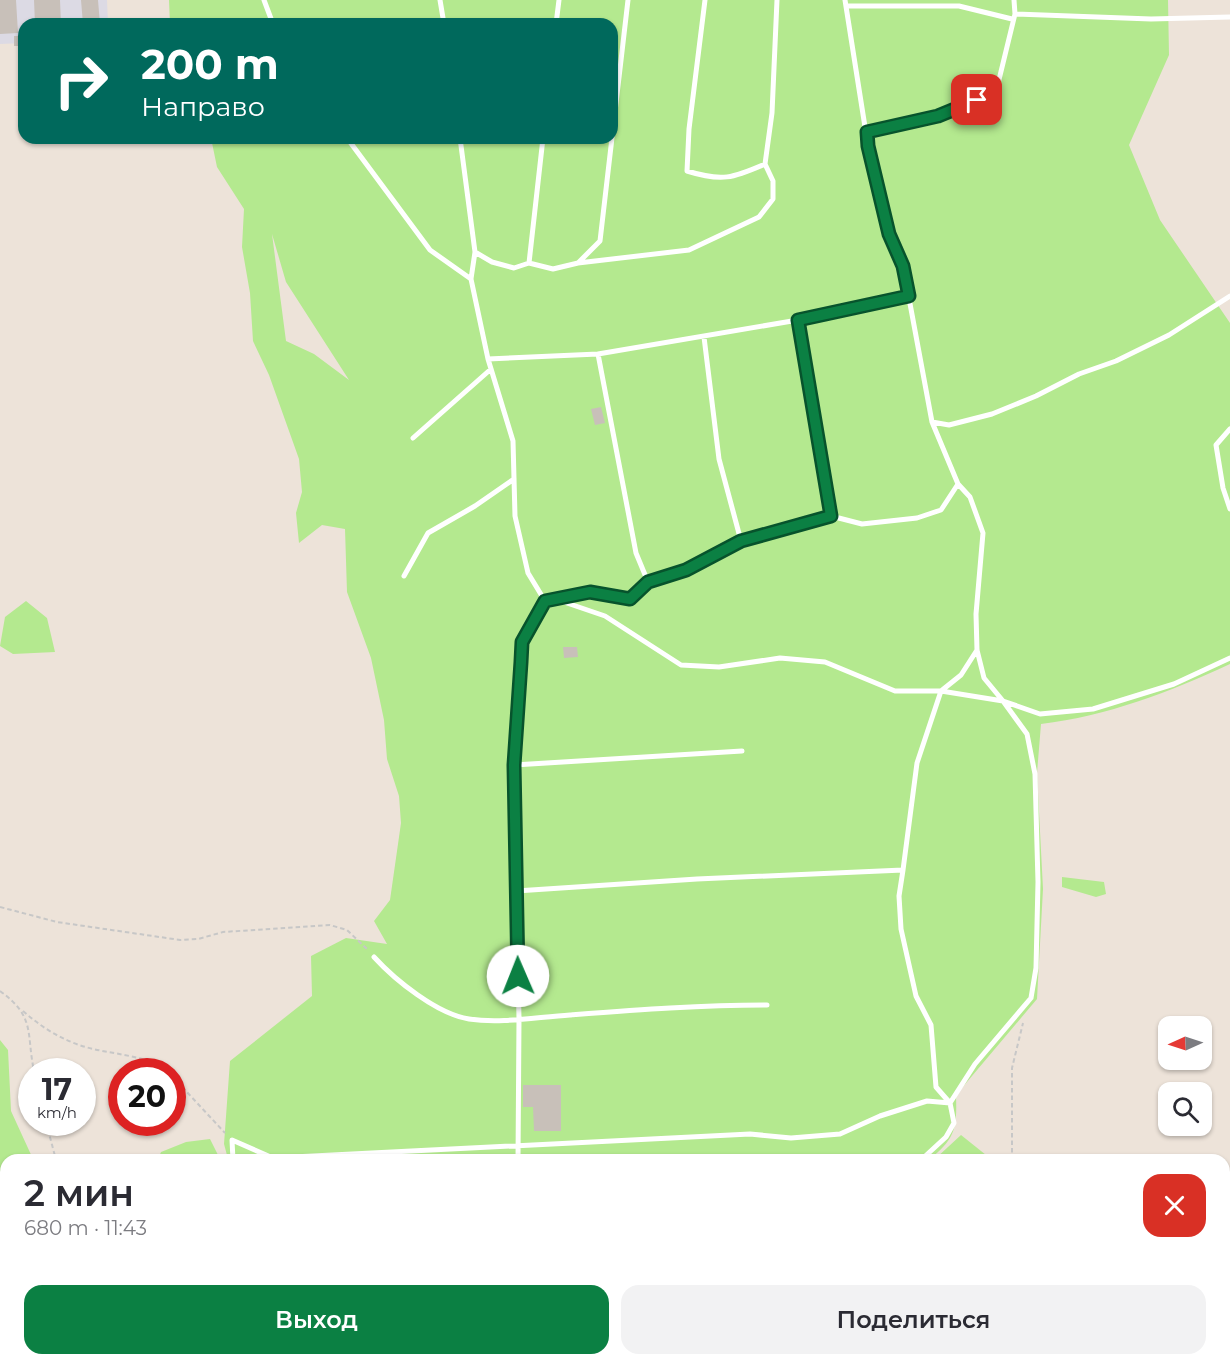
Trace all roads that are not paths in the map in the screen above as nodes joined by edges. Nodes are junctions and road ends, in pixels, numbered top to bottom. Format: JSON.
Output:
{"nodes":[{"id":1,"x":264,"y":0,"type":"edge"},
{"id":2,"x":440,"y":0,"type":"edge"},
{"id":3,"x":559,"y":0,"type":"edge"},
{"id":4,"x":628,"y":0,"type":"edge"},
{"id":5,"x":705,"y":0,"type":"edge"},
{"id":6,"x":777,"y":0,"type":"edge"},
{"id":7,"x":1014,"y":0,"type":"edge"},
{"id":8,"x":845,"y":3,"type":"edge"},
{"id":9,"x":1014,"y":17,"type":"junction"},
{"id":10,"x":1230,"y":17,"type":"edge"},
{"id":11,"x":271,"y":18,"type":"edge"},
{"id":12,"x":443,"y":18,"type":"edge"},
{"id":13,"x":557,"y":18,"type":"edge"},
{"id":14,"x":618,"y":86,"type":"edge"},
{"id":15,"x":867,"y":132,"type":"junction"},
{"id":16,"x":351,"y":144,"type":"edge"},
{"id":17,"x":461,"y":144,"type":"edge"},
{"id":18,"x":542,"y":144,"type":"edge"},
{"id":19,"x":611,"y":144,"type":"edge"},
{"id":20,"x":765,"y":164,"type":"junction"},
{"id":21,"x":475,"y":252,"type":"junction"},
{"id":22,"x":529,"y":263,"type":"junction"},
{"id":23,"x":578,"y":263,"type":"junction"},
{"id":24,"x":471,"y":279,"type":"junction"},
{"id":25,"x":909,"y":296,"type":"junction"},
{"id":26,"x":1230,"y":296,"type":"edge"},
{"id":27,"x":798,"y":320,"type":"junction"},
{"id":28,"x":704,"y":337,"type":"junction"},
{"id":29,"x":598,"y":354,"type":"junction"},
{"id":30,"x":488,"y":359,"type":"junction"},
{"id":31,"x":491,"y":369,"type":"junction"},
{"id":32,"x":932,"y":422,"type":"junction"},
{"id":33,"x":1230,"y":429,"type":"edge"},
{"id":34,"x":414,"y":438,"type":"dead end"},
{"id":35,"x":514,"y":478,"type":"junction"},
{"id":36,"x":958,"y":484,"type":"junction"},
{"id":37,"x":1230,"y":509,"type":"edge"},
{"id":38,"x":831,"y":516,"type":"junction"},
{"id":39,"x":741,"y":541,"type":"junction"},
{"id":40,"x":405,"y":576,"type":"dead end"},
{"id":41,"x":648,"y":582,"type":"junction"},
{"id":42,"x":545,"y":601,"type":"junction"},
{"id":43,"x":977,"y":650,"type":"junction"},
{"id":44,"x":1230,"y":658,"type":"edge"},
{"id":45,"x":941,"y":691,"type":"junction"},
{"id":46,"x":1003,"y":701,"type":"junction"},
{"id":47,"x":742,"y":751,"type":"dead end"},
{"id":48,"x":514,"y":765,"type":"junction"},
{"id":49,"x":903,"y":870,"type":"junction"},
{"id":50,"x":516,"y":891,"type":"junction"},
{"id":51,"x":374,"y":957,"type":"road end"},
{"id":52,"x":767,"y":1005,"type":"dead end"},
{"id":53,"x":519,"y":1019,"type":"junction"},
{"id":54,"x":950,"y":1102,"type":"junction"},
{"id":55,"x":517,"y":1146,"type":"junction"},
{"id":56,"x":233,"y":1154,"type":"edge"},
{"id":57,"x":264,"y":1154,"type":"edge"},
{"id":58,"x":354,"y":1154,"type":"edge"},
{"id":59,"x":518,"y":1154,"type":"edge"},
{"id":60,"x":928,"y":1154,"type":"edge"}],
"edges":[{"from":1,"to":11,"type":"lane"},
{"from":2,"to":12,"type":"lane"},
{"from":3,"to":13,"type":"lane"},
{"from":4,"to":14,"type":"lane"},
{"from":5,"to":20,"type":"lane"},
{"from":6,"to":20,"type":"lane"},
{"from":7,"to":9,"type":"lane"},
{"from":8,"to":9,"type":"lane"},
{"from":8,"to":15,"type":"lane"},
{"from":9,"to":10,"type":"lane"},
{"from":9,"to":15,"type":"lane"},
{"from":15,"to":25,"type":"lane"},
{"from":16,"to":24,"type":"lane"},
{"from":17,"to":21,"type":"lane"},
{"from":18,"to":22,"type":"lane"},
{"from":19,"to":23,"type":"lane"},
{"from":20,"to":23,"type":"lane"},
{"from":21,"to":22,"type":"lane"},
{"from":21,"to":24,"type":"lane"},
{"from":22,"to":23,"type":"lane"},
{"from":24,"to":30,"type":"lane"},
{"from":25,"to":27,"type":"lane"},
{"from":25,"to":32,"type":"lane"},
{"from":26,"to":32,"type":"lane"},
{"from":27,"to":28,"type":"lane"},
{"from":27,"to":38,"type":"lane"},
{"from":28,"to":29,"type":"lane"},
{"from":28,"to":39,"type":"lane"},
{"from":29,"to":30,"type":"lane"},
{"from":29,"to":41,"type":"lane"},
{"from":30,"to":31,"type":"lane"},
{"from":31,"to":34,"type":"lane"},
{"from":31,"to":35,"type":"lane"},
{"from":32,"to":36,"type":"lane"},
{"from":33,"to":37,"type":"lane"},
{"from":35,"to":40,"type":"lane"},
{"from":35,"to":42,"type":"lane"},
{"from":36,"to":38,"type":"lane"},
{"from":36,"to":43,"type":"lane"},
{"from":38,"to":39,"type":"lane"},
{"from":39,"to":41,"type":"lane"},
{"from":41,"to":42,"type":"lane"},
{"from":42,"to":45,"type":"lane"},
{"from":42,"to":48,"type":"lane"},
{"from":43,"to":45,"type":"lane"},
{"from":43,"to":46,"type":"lane"},
{"from":44,"to":46,"type":"lane"},
{"from":45,"to":46,"type":"lane"},
{"from":45,"to":49,"type":"lane"},
{"from":46,"to":54,"type":"lane"},
{"from":47,"to":48,"type":"lane"},
{"from":48,"to":50,"type":"lane"},
{"from":49,"to":50,"type":"lane"},
{"from":49,"to":54,"type":"lane"},
{"from":50,"to":53,"type":"lane"},
{"from":51,"to":53,"type":"lane"},
{"from":52,"to":53,"type":"lane"},
{"from":53,"to":55,"type":"lane"},
{"from":54,"to":55,"type":"lane"},
{"from":54,"to":60,"type":"lane"},
{"from":55,"to":58,"type":"lane"},
{"from":55,"to":59,"type":"lane"},
{"from":56,"to":57,"type":"lane"}]}
